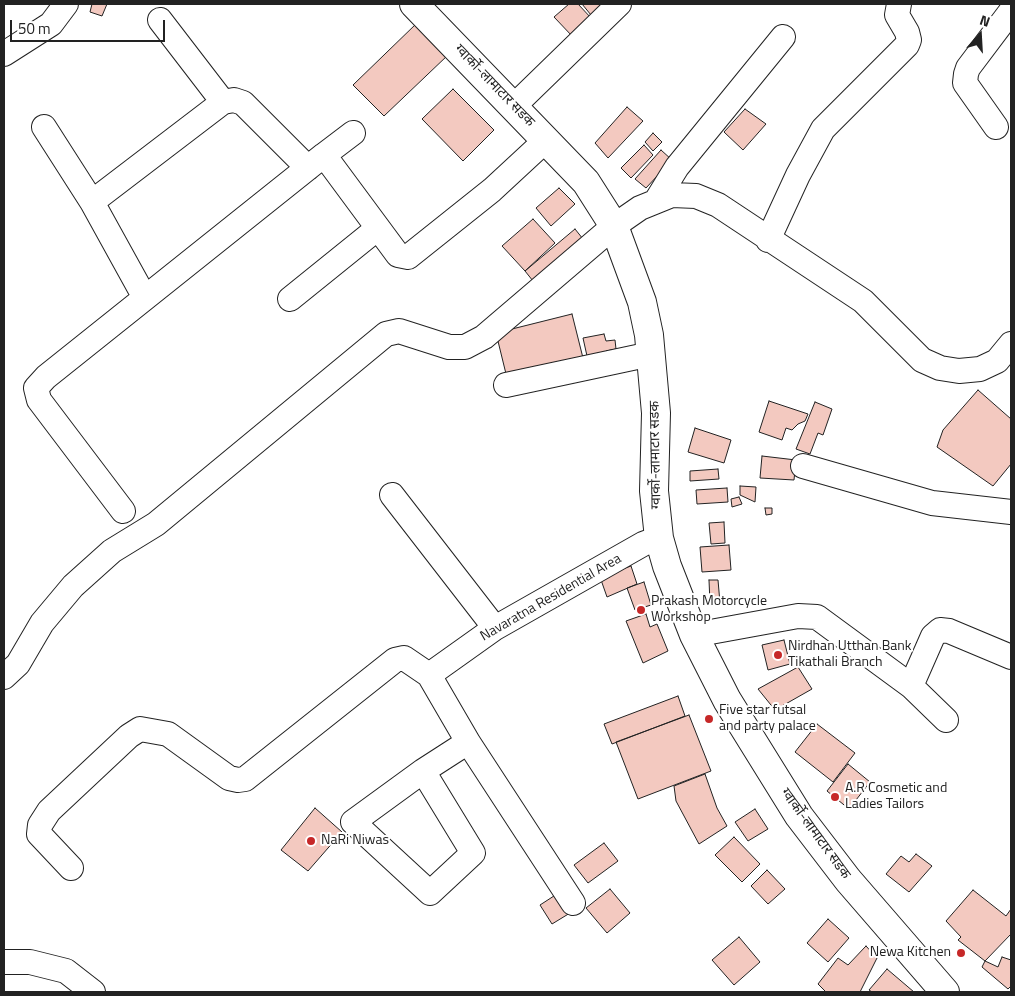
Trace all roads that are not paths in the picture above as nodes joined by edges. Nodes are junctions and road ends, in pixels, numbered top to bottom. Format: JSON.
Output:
{"nodes":[{"id":1,"x":66,"y":4,"type":"edge"},
{"id":2,"x":414,"y":4,"type":"edge"},
{"id":3,"x":619,"y":4,"type":"edge"},
{"id":4,"x":899,"y":4,"type":"edge"},
{"id":5,"x":1011,"y":10,"type":"edge"},
{"id":6,"x":160,"y":20,"type":"dead end"},
{"id":7,"x":783,"y":37,"type":"dead end"},
{"id":8,"x":4,"y":54,"type":"edge"},
{"id":9,"x":224,"y":102,"type":"junction"},
{"id":10,"x":514,"y":106,"type":"junction"},
{"id":11,"x":44,"y":127,"type":"dead end"},
{"id":12,"x":996,"y":127,"type":"dead end"},
{"id":13,"x":353,"y":133,"type":"dead end"},
{"id":14,"x":546,"y":140,"type":"junction"},
{"id":15,"x":316,"y":161,"type":"junction"},
{"id":16,"x":656,"y":201,"type":"junction"},
{"id":17,"x":92,"y":202,"type":"junction"},
{"id":18,"x":614,"y":226,"type":"junction"},
{"id":19,"x":378,"y":228,"type":"junction"},
{"id":20,"x":768,"y":240,"type":"junction"},
{"id":21,"x":144,"y":298,"type":"junction"},
{"id":22,"x":290,"y":299,"type":"dead end"},
{"id":23,"x":1011,"y":344,"type":"edge"},
{"id":24,"x":651,"y":354,"type":"junction"},
{"id":25,"x":506,"y":385,"type":"dead end"},
{"id":26,"x":803,"y":466,"type":"dead end"},
{"id":27,"x":392,"y":495,"type":"dead end"},
{"id":28,"x":123,"y":511,"type":"dead end"},
{"id":29,"x":1011,"y":512,"type":"edge"},
{"id":30,"x":660,"y":538,"type":"junction"},
{"id":31,"x":495,"y":628,"type":"junction"},
{"id":32,"x":694,"y":635,"type":"junction"},
{"id":33,"x":1011,"y":657,"type":"edge"},
{"id":34,"x":429,"y":675,"type":"junction"},
{"id":35,"x":4,"y":677,"type":"edge"},
{"id":36,"x":911,"y":686,"type":"junction"},
{"id":37,"x":946,"y":720,"type":"dead end"},
{"id":38,"x":468,"y":742,"type":"junction"},
{"id":39,"x":423,"y":771,"type":"junction"},
{"id":40,"x":71,"y":868,"type":"dead end"},
{"id":41,"x":573,"y":903,"type":"dead end"},
{"id":42,"x":4,"y":962,"type":"edge"},
{"id":43,"x":93,"y":992,"type":"edge"},
{"id":44,"x":945,"y":992,"type":"edge"}],
"edges":[{"from":1,"to":8,"type":"street"},
{"from":2,"to":10,"type":"main road","name":"ग्वार्को-लामाटार सडक"},
{"from":3,"to":10,"type":"street"},
{"from":4,"to":20,"type":"street"},
{"from":5,"to":12,"type":"street"},
{"from":6,"to":9,"type":"street"},
{"from":7,"to":16,"type":"street"},
{"from":9,"to":15,"type":"street"},
{"from":9,"to":17,"type":"street"},
{"from":10,"to":14,"type":"main road","name":"ग्वार्को-लामाटार सडक"},
{"from":11,"to":17,"type":"street"},
{"from":13,"to":15,"type":"street"},
{"from":14,"to":18,"type":"main road","name":"ग्वार्को-लामाटार सडक"},
{"from":14,"to":19,"type":"street"},
{"from":15,"to":19,"type":"street"},
{"from":15,"to":21,"type":"street"},
{"from":16,"to":18,"type":"street"},
{"from":16,"to":20,"type":"street"},
{"from":17,"to":21,"type":"street"},
{"from":18,"to":24,"type":"main road","name":"ग्वार्को-लामाटार सडक"},
{"from":18,"to":35,"type":"street"},
{"from":19,"to":22,"type":"street"},
{"from":20,"to":23,"type":"street"},
{"from":21,"to":28,"type":"street"},
{"from":24,"to":25,"type":"street"},
{"from":24,"to":30,"type":"main road","name":"ग्वार्को-लामाटार सडक"},
{"from":26,"to":29,"type":"street"},
{"from":27,"to":31,"type":"street"},
{"from":30,"to":31,"type":"street","name":"Navaratna Residential Area"},
{"from":30,"to":32,"type":"main road","name":"ग्वार्को-लामाटार सडक"},
{"from":31,"to":34,"type":"street","name":"Navaratna Residential Area"},
{"from":32,"to":36,"type":"street"},
{"from":32,"to":44,"type":"main road","name":"ग्वार्को-लामाटार सडक"},
{"from":33,"to":36,"type":"street"},
{"from":34,"to":38,"type":"street"},
{"from":34,"to":40,"type":"street"},
{"from":36,"to":37,"type":"street"},
{"from":38,"to":39,"type":"street"},
{"from":38,"to":41,"type":"street"},
{"from":39,"to":39,"type":"street"},
{"from":42,"to":43,"type":"street"}]}
